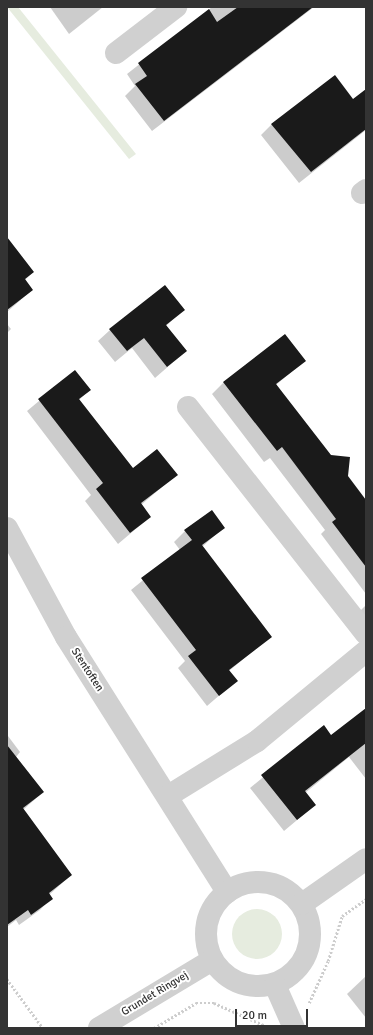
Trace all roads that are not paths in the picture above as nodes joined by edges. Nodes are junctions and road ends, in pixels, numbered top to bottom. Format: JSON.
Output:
{"nodes":[{"id":1,"x":176,"y":7,"type":"edge"},
{"id":2,"x":116,"y":53,"type":"dead end"},
{"id":3,"x":188,"y":407,"type":"dead end"},
{"id":4,"x":9,"y":538,"type":"edge"},
{"id":5,"x":366,"y":634,"type":"edge"},
{"id":6,"x":366,"y":651,"type":"edge"},
{"id":7,"x":168,"y":796,"type":"junction"},
{"id":8,"x":366,"y":859,"type":"edge"},
{"id":9,"x":227,"y":892,"type":"junction"},
{"id":10,"x":302,"y":904,"type":"junction"},
{"id":11,"x":212,"y":960,"type":"junction"},
{"id":12,"x":275,"y":985,"type":"junction"},
{"id":13,"x":99,"y":1028,"type":"edge"},
{"id":14,"x":294,"y":1028,"type":"edge"}],
"edges":[{"from":1,"to":2,"type":"street"},
{"from":3,"to":5,"type":"street"},
{"from":4,"to":7,"type":"street","name":"Stentoften"},
{"from":6,"to":7,"type":"street"},
{"from":7,"to":9,"type":"street","name":"Stentoften"},
{"from":8,"to":10,"type":"street"},
{"from":9,"to":10,"type":"street"},
{"from":9,"to":11,"type":"street"},
{"from":10,"to":12,"type":"street"},
{"from":11,"to":12,"type":"street"},
{"from":11,"to":13,"type":"street","name":"Grundet Ringvej"},
{"from":12,"to":14,"type":"street"}]}
